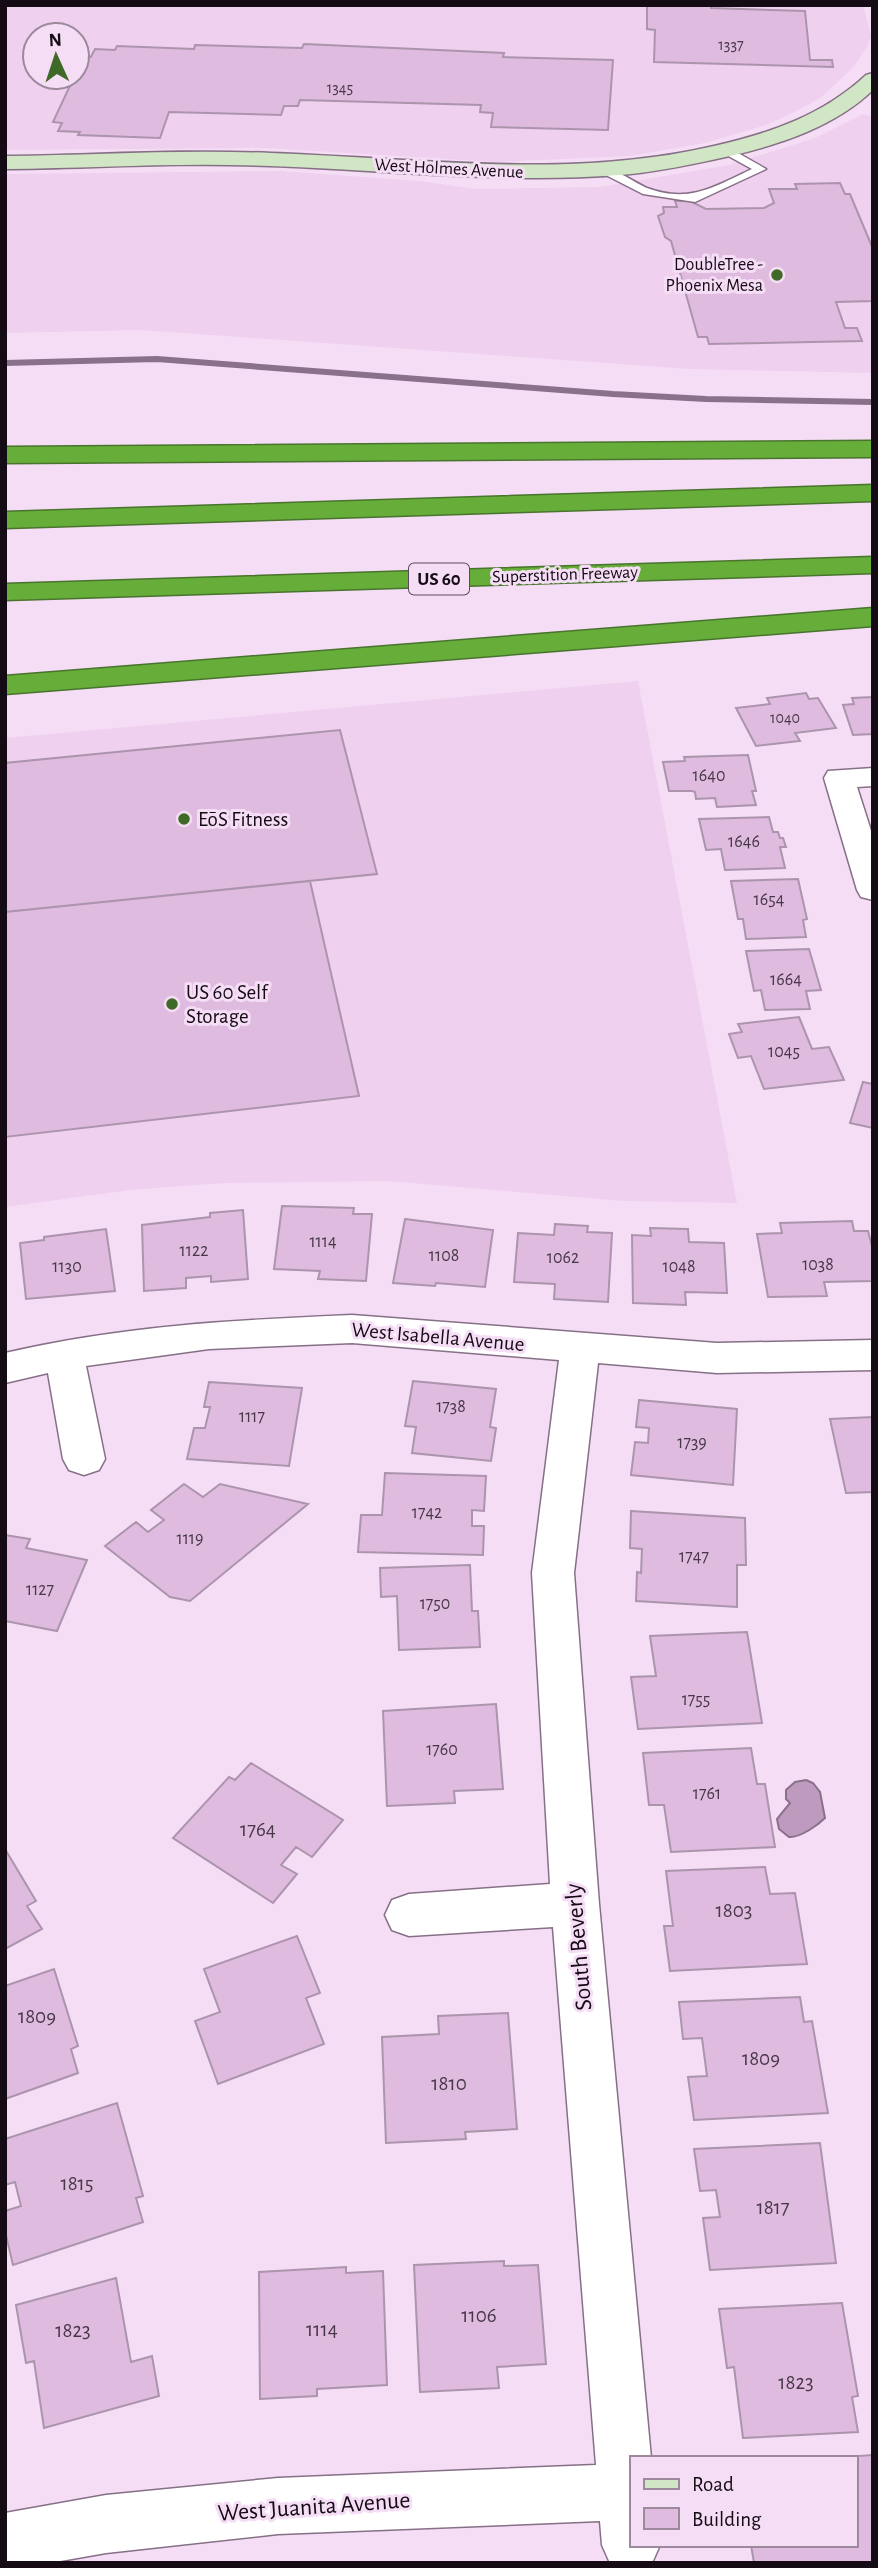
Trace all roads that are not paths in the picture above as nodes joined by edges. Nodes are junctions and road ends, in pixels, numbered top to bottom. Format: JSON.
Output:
{"nodes":[{"id":1,"x":873,"y":79,"type":"edge"},
{"id":2,"x":727,"y":151,"type":"junction"},
{"id":3,"x":5,"y":163,"type":"edge"},
{"id":4,"x":603,"y":171,"type":"junction"},
{"id":5,"x":873,"y":450,"type":"edge"},
{"id":6,"x":5,"y":455,"type":"edge"},
{"id":7,"x":873,"y":494,"type":"edge"},
{"id":8,"x":5,"y":520,"type":"edge"},
{"id":9,"x":873,"y":565,"type":"edge"},
{"id":10,"x":5,"y":592,"type":"edge"},
{"id":11,"x":873,"y":617,"type":"edge"},
{"id":12,"x":5,"y":685,"type":"edge"},
{"id":13,"x":873,"y":777,"type":"edge"},
{"id":14,"x":873,"y":890,"type":"edge"},
{"id":15,"x":580,"y":1349,"type":"junction"},
{"id":16,"x":64,"y":1354,"type":"junction"},
{"id":17,"x":873,"y":1354,"type":"edge"},
{"id":18,"x":5,"y":1368,"type":"edge"},
{"id":19,"x":84,"y":1460,"type":"dead end"},
{"id":20,"x":575,"y":1904,"type":"junction"},
{"id":21,"x":409,"y":1915,"type":"dead end"},
{"id":22,"x":629,"y":2527,"type":"edge"},
{"id":23,"x":5,"y":2542,"type":"edge"}],
"edges":[{"from":1,"to":2,"type":"street","name":"West Holmes Avenue"},
{"from":2,"to":4,"type":"street","name":"West Holmes Avenue"},
{"from":2,"to":4,"type":"lane"},
{"from":3,"to":4,"type":"street","name":"West Holmes Avenue"},
{"from":5,"to":6,"type":"highway"},
{"from":7,"to":8,"type":"highway"},
{"from":9,"to":10,"type":"highway","name":"Superstition Freeway","number":"US 60"},
{"from":11,"to":12,"type":"highway"},
{"from":13,"to":14,"type":"street"},
{"from":15,"to":16,"type":"street","name":"West Isabella Avenue"},
{"from":15,"to":17,"type":"street","name":"West Isabella Avenue"},
{"from":15,"to":20,"type":"street","name":"South Beverly"},
{"from":16,"to":18,"type":"street","name":"West Isabella Avenue"},
{"from":16,"to":19,"type":"street"},
{"from":20,"to":21,"type":"street"},
{"from":20,"to":22,"type":"street","name":"South Beverly"},
{"from":22,"to":23,"type":"street","name":"West Juanita Avenue"}]}
